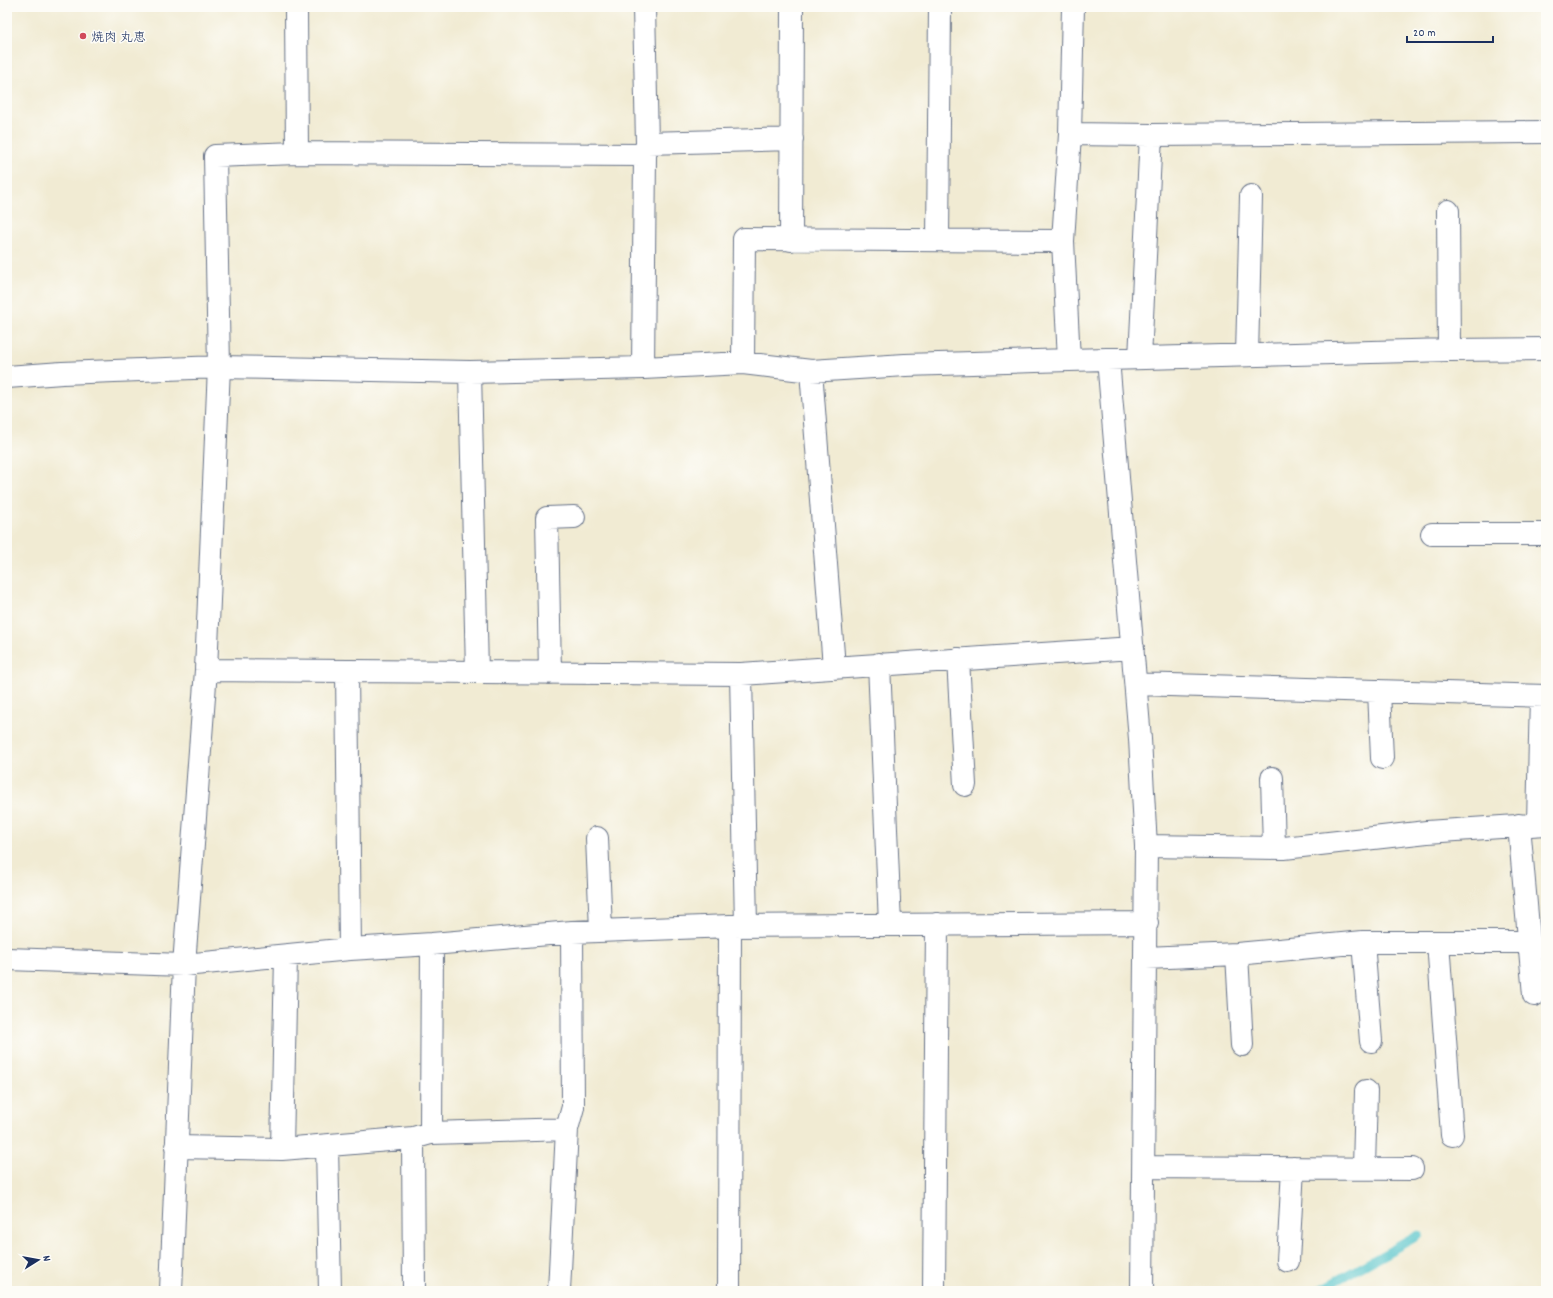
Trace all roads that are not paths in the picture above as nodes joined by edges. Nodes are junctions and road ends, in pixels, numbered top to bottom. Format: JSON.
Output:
{"nodes":[{"id":1,"x":296,"y":7,"type":"edge"},
{"id":2,"x":644,"y":7,"type":"edge"},
{"id":3,"x":792,"y":7,"type":"edge"},
{"id":4,"x":940,"y":7,"type":"edge"},
{"id":5,"x":1073,"y":7,"type":"edge"},
{"id":6,"x":1546,"y":132,"type":"edge"},
{"id":7,"x":1070,"y":134,"type":"junction"},
{"id":8,"x":1151,"y":135,"type":"junction"},
{"id":9,"x":792,"y":139,"type":"junction"},
{"id":10,"x":646,"y":148,"type":"junction"},
{"id":11,"x":297,"y":153,"type":"junction"},
{"id":12,"x":1251,"y":196,"type":"dead end"},
{"id":13,"x":1448,"y":211,"type":"dead end"},
{"id":14,"x":791,"y":240,"type":"junction"},
{"id":15,"x":938,"y":240,"type":"junction"},
{"id":16,"x":1063,"y":241,"type":"junction"},
{"id":17,"x":1546,"y":349,"type":"edge"},
{"id":18,"x":1449,"y":350,"type":"junction"},
{"id":19,"x":1247,"y":355,"type":"junction"},
{"id":20,"x":1140,"y":358,"type":"junction"},
{"id":21,"x":1108,"y":359,"type":"junction"},
{"id":22,"x":1069,"y":360,"type":"junction"},
{"id":23,"x":743,"y":363,"type":"junction"},
{"id":24,"x":219,"y":367,"type":"junction"},
{"id":25,"x":643,"y":368,"type":"junction"},
{"id":26,"x":811,"y":371,"type":"junction"},
{"id":27,"x":470,"y":372,"type":"junction"},
{"id":28,"x":7,"y":376,"type":"edge"},
{"id":29,"x":574,"y":517,"type":"dead end"},
{"id":30,"x":1432,"y":534,"type":"dead end"},
{"id":31,"x":1546,"y":534,"type":"edge"},
{"id":32,"x":1133,"y":648,"type":"junction"},
{"id":33,"x":958,"y":659,"type":"junction"},
{"id":34,"x":879,"y":664,"type":"junction"},
{"id":35,"x":834,"y":667,"type":"junction"},
{"id":36,"x":206,"y":670,"type":"junction"},
{"id":37,"x":346,"y":672,"type":"junction"},
{"id":38,"x":477,"y":672,"type":"junction"},
{"id":39,"x":550,"y":673,"type":"junction"},
{"id":40,"x":741,"y":674,"type":"junction"},
{"id":41,"x":1136,"y":684,"type":"junction"},
{"id":42,"x":1379,"y":691,"type":"junction"},
{"id":43,"x":1543,"y":696,"type":"edge"},
{"id":44,"x":1382,"y":758,"type":"dead end"},
{"id":45,"x":1272,"y":778,"type":"dead end"},
{"id":46,"x":965,"y":785,"type":"dead end"},
{"id":47,"x":1534,"y":824,"type":"edge"},
{"id":48,"x":597,"y":838,"type":"dead end"},
{"id":49,"x":1146,"y":846,"type":"junction"},
{"id":50,"x":1274,"y":848,"type":"junction"},
{"id":51,"x":1147,"y":922,"type":"junction"},
{"id":52,"x":890,"y":924,"type":"junction"},
{"id":53,"x":937,"y":924,"type":"junction"},
{"id":54,"x":738,"y":926,"type":"junction"},
{"id":55,"x":601,"y":930,"type":"junction"},
{"id":56,"x":572,"y":932,"type":"junction"},
{"id":57,"x":1363,"y":942,"type":"junction"},
{"id":58,"x":1438,"y":942,"type":"junction"},
{"id":59,"x":1529,"y":942,"type":"junction"},
{"id":60,"x":432,"y":944,"type":"junction"},
{"id":61,"x":350,"y":949,"type":"junction"},
{"id":62,"x":1237,"y":954,"type":"junction"},
{"id":63,"x":286,"y":956,"type":"junction"},
{"id":64,"x":1146,"y":958,"type":"junction"},
{"id":65,"x":7,"y":959,"type":"edge"},
{"id":66,"x":184,"y":965,"type":"junction"},
{"id":67,"x":1534,"y":995,"type":"dead end"},
{"id":68,"x":1371,"y":1041,"type":"dead end"},
{"id":69,"x":1242,"y":1046,"type":"dead end"},
{"id":70,"x":1366,"y":1091,"type":"dead end"},
{"id":71,"x":567,"y":1129,"type":"junction"},
{"id":72,"x":1452,"y":1135,"type":"dead end"},
{"id":73,"x":422,"y":1136,"type":"junction"},
{"id":74,"x":327,"y":1146,"type":"junction"},
{"id":75,"x":176,"y":1147,"type":"junction"},
{"id":76,"x":282,"y":1149,"type":"junction"},
{"id":77,"x":1144,"y":1167,"type":"junction"},
{"id":78,"x":1293,"y":1168,"type":"junction"},
{"id":79,"x":1364,"y":1168,"type":"junction"},
{"id":80,"x":1412,"y":1168,"type":"dead end"},
{"id":81,"x":1288,"y":1260,"type":"dead end"},
{"id":82,"x":171,"y":1291,"type":"edge"},
{"id":83,"x":330,"y":1291,"type":"edge"},
{"id":84,"x":414,"y":1291,"type":"edge"},
{"id":85,"x":558,"y":1291,"type":"edge"},
{"id":86,"x":729,"y":1291,"type":"edge"},
{"id":87,"x":934,"y":1291,"type":"edge"},
{"id":88,"x":1142,"y":1291,"type":"edge"}],
"edges":[{"from":1,"to":11,"type":"street"},
{"from":2,"to":10,"type":"street"},
{"from":3,"to":9,"type":"street"},
{"from":4,"to":15,"type":"street"},
{"from":5,"to":7,"type":"street"},
{"from":6,"to":8,"type":"street"},
{"from":7,"to":8,"type":"street"},
{"from":7,"to":16,"type":"street"},
{"from":8,"to":20,"type":"street"},
{"from":9,"to":10,"type":"street"},
{"from":9,"to":14,"type":"street"},
{"from":10,"to":11,"type":"street"},
{"from":10,"to":25,"type":"street"},
{"from":11,"to":24,"type":"street"},
{"from":12,"to":19,"type":"street"},
{"from":13,"to":18,"type":"street"},
{"from":14,"to":15,"type":"street"},
{"from":14,"to":23,"type":"street"},
{"from":15,"to":16,"type":"street"},
{"from":16,"to":22,"type":"street"},
{"from":17,"to":18,"type":"street"},
{"from":18,"to":19,"type":"street"},
{"from":19,"to":20,"type":"street"},
{"from":20,"to":21,"type":"street"},
{"from":21,"to":22,"type":"street"},
{"from":21,"to":32,"type":"street"},
{"from":22,"to":26,"type":"street"},
{"from":23,"to":25,"type":"street"},
{"from":23,"to":26,"type":"street"},
{"from":24,"to":27,"type":"street"},
{"from":24,"to":28,"type":"street"},
{"from":24,"to":36,"type":"street"},
{"from":25,"to":27,"type":"street"},
{"from":26,"to":35,"type":"street"},
{"from":27,"to":38,"type":"street"},
{"from":29,"to":39,"type":"street"},
{"from":30,"to":31,"type":"street"},
{"from":32,"to":33,"type":"street"},
{"from":32,"to":41,"type":"street"},
{"from":33,"to":34,"type":"street"},
{"from":33,"to":46,"type":"street"},
{"from":34,"to":35,"type":"street"},
{"from":34,"to":52,"type":"street"},
{"from":35,"to":40,"type":"street"},
{"from":36,"to":37,"type":"street"},
{"from":36,"to":66,"type":"street"},
{"from":37,"to":38,"type":"street"},
{"from":37,"to":61,"type":"street"},
{"from":38,"to":39,"type":"street"},
{"from":39,"to":40,"type":"street"},
{"from":40,"to":54,"type":"street"},
{"from":41,"to":42,"type":"street"},
{"from":41,"to":49,"type":"street"},
{"from":42,"to":43,"type":"street"},
{"from":42,"to":44,"type":"street"},
{"from":43,"to":47,"type":"street"},
{"from":45,"to":50,"type":"street"},
{"from":47,"to":50,"type":"street"},
{"from":47,"to":59,"type":"street"},
{"from":48,"to":55,"type":"street"},
{"from":49,"to":50,"type":"street"},
{"from":49,"to":51,"type":"street"},
{"from":51,"to":53,"type":"street"},
{"from":51,"to":64,"type":"street"},
{"from":52,"to":53,"type":"street"},
{"from":52,"to":54,"type":"street"},
{"from":53,"to":87,"type":"street"},
{"from":54,"to":55,"type":"street"},
{"from":54,"to":86,"type":"street"},
{"from":55,"to":56,"type":"street"},
{"from":56,"to":60,"type":"street"},
{"from":56,"to":71,"type":"street"},
{"from":57,"to":58,"type":"street"},
{"from":57,"to":62,"type":"street"},
{"from":57,"to":68,"type":"street"},
{"from":58,"to":59,"type":"street"},
{"from":58,"to":72,"type":"street"},
{"from":59,"to":67,"type":"street"},
{"from":60,"to":61,"type":"street"},
{"from":60,"to":73,"type":"street"},
{"from":61,"to":63,"type":"street"},
{"from":62,"to":64,"type":"street"},
{"from":62,"to":69,"type":"street"},
{"from":63,"to":66,"type":"street"},
{"from":63,"to":76,"type":"street"},
{"from":64,"to":77,"type":"street"},
{"from":65,"to":66,"type":"street"},
{"from":66,"to":75,"type":"street"},
{"from":70,"to":79,"type":"street"},
{"from":71,"to":73,"type":"street"},
{"from":71,"to":85,"type":"street"},
{"from":73,"to":74,"type":"street"},
{"from":73,"to":84,"type":"street"},
{"from":74,"to":76,"type":"street"},
{"from":74,"to":83,"type":"street"},
{"from":75,"to":76,"type":"street"},
{"from":75,"to":82,"type":"street"},
{"from":77,"to":78,"type":"street"},
{"from":77,"to":88,"type":"street"},
{"from":78,"to":79,"type":"street"},
{"from":78,"to":81,"type":"street"},
{"from":79,"to":80,"type":"street"}]}
